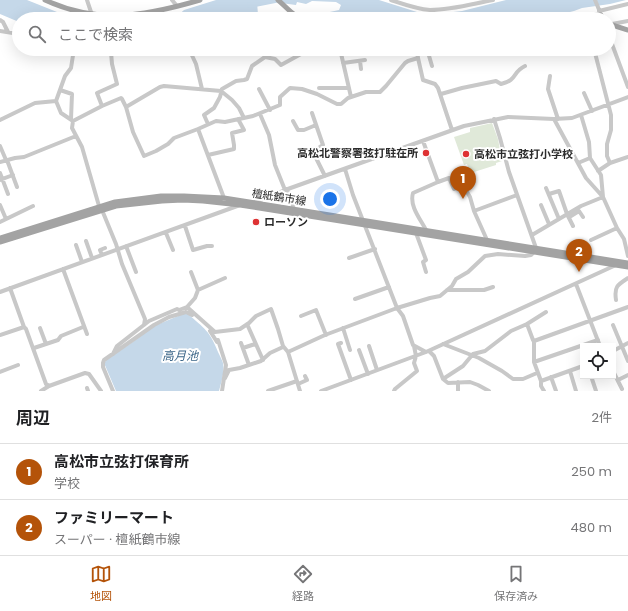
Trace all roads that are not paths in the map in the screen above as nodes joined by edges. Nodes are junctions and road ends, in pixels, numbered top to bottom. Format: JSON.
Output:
{"nodes":[{"id":1,"x":45,"y":0,"type":"edge"},
{"id":2,"x":87,"y":0,"type":"edge"},
{"id":3,"x":172,"y":0,"type":"edge"},
{"id":4,"x":200,"y":0,"type":"edge"},
{"id":5,"x":278,"y":0,"type":"edge"},
{"id":6,"x":390,"y":0,"type":"edge"},
{"id":7,"x":493,"y":0,"type":"edge"},
{"id":8,"x":595,"y":0,"type":"edge"},
{"id":9,"x":628,"y":4,"type":"edge"},
{"id":10,"x":177,"y":6,"type":"junction"},
{"id":11,"x":79,"y":12,"type":"edge"},
{"id":12,"x":91,"y":12,"type":"edge"},
{"id":13,"x":150,"y":12,"type":"edge"},
{"id":14,"x":292,"y":12,"type":"edge"},
{"id":15,"x":600,"y":12,"type":"edge"},
{"id":16,"x":603,"y":12,"type":"edge"},
{"id":17,"x":0,"y":20,"type":"edge"},
{"id":18,"x":628,"y":21,"type":"edge"},
{"id":19,"x":616,"y":23,"type":"edge"},
{"id":20,"x":616,"y":26,"type":"edge"},
{"id":21,"x":628,"y":30,"type":"edge"},
{"id":22,"x":0,"y":31,"type":"edge"},
{"id":23,"x":8,"y":32,"type":"junction"},
{"id":24,"x":12,"y":33,"type":"edge"},
{"id":25,"x":616,"y":55,"type":"edge"},
{"id":26,"x":73,"y":56,"type":"edge"},
{"id":27,"x":111,"y":56,"type":"edge"},
{"id":28,"x":192,"y":56,"type":"edge"},
{"id":29,"x":297,"y":56,"type":"edge"},
{"id":30,"x":342,"y":56,"type":"edge"},
{"id":31,"x":429,"y":56,"type":"edge"},
{"id":32,"x":596,"y":56,"type":"edge"},
{"id":33,"x":418,"y":58,"type":"joint"},
{"id":34,"x":365,"y":60,"type":"dead end"},
{"id":35,"x":360,"y":61,"type":"junction"},
{"id":36,"x":343,"y":63,"type":"junction"},
{"id":37,"x":432,"y":66,"type":"dead end"},
{"id":38,"x":525,"y":66,"type":"dead end"},
{"id":39,"x":361,"y":69,"type":"dead end"},
{"id":40,"x":550,"y":76,"type":"dead end"},
{"id":41,"x":628,"y":87,"type":"edge"},
{"id":42,"x":319,"y":88,"type":"dead end"},
{"id":43,"x":349,"y":88,"type":"junction"},
{"id":44,"x":202,"y":89,"type":"junction"},
{"id":45,"x":259,"y":89,"type":"dead end"},
{"id":46,"x":60,"y":90,"type":"junction"},
{"id":47,"x":221,"y":91,"type":"junction"},
{"id":48,"x":584,"y":93,"type":"dead end"},
{"id":49,"x":441,"y":94,"type":"junction"},
{"id":50,"x":351,"y":97,"type":"junction"},
{"id":51,"x":628,"y":97,"type":"edge"},
{"id":52,"x":56,"y":101,"type":"junction"},
{"id":53,"x":609,"y":105,"type":"junction"},
{"id":54,"x":102,"y":106,"type":"junction"},
{"id":55,"x":126,"y":107,"type":"junction"},
{"id":56,"x":270,"y":110,"type":"junction"},
{"id":57,"x":592,"y":111,"type":"junction"},
{"id":58,"x":312,"y":113,"type":"dead end"},
{"id":59,"x":260,"y":114,"type":"junction"},
{"id":60,"x":581,"y":115,"type":"junction"},
{"id":61,"x":244,"y":118,"type":"junction"},
{"id":62,"x":238,"y":119,"type":"junction"},
{"id":63,"x":494,"y":119,"type":"junction"},
{"id":64,"x":556,"y":119,"type":"junction"},
{"id":65,"x":0,"y":120,"type":"edge"},
{"id":66,"x":72,"y":120,"type":"junction"},
{"id":67,"x":293,"y":121,"type":"dead end"},
{"id":68,"x":208,"y":124,"type":"junction"},
{"id":69,"x":316,"y":125,"type":"junction"},
{"id":70,"x":198,"y":129,"type":"junction"},
{"id":71,"x":452,"y":130,"type":"junction"},
{"id":72,"x":76,"y":136,"type":"junction"},
{"id":73,"x":423,"y":141,"type":"junction"},
{"id":74,"x":0,"y":146,"type":"edge"},
{"id":75,"x":208,"y":155,"type":"junction"},
{"id":76,"x":628,"y":157,"type":"edge"},
{"id":77,"x":590,"y":158,"type":"junction"},
{"id":78,"x":7,"y":160,"type":"junction"},
{"id":79,"x":0,"y":162,"type":"edge"},
{"id":80,"x":578,"y":163,"type":"junction"},
{"id":81,"x":610,"y":163,"type":"junction"},
{"id":82,"x":345,"y":169,"type":"junction"},
{"id":83,"x":598,"y":171,"type":"junction"},
{"id":84,"x":0,"y":173,"type":"edge"},
{"id":85,"x":13,"y":175,"type":"junction"},
{"id":86,"x":325,"y":176,"type":"junction"},
{"id":87,"x":1,"y":180,"type":"edge"},
{"id":88,"x":438,"y":182,"type":"junction"},
{"id":89,"x":17,"y":187,"type":"dead end"},
{"id":90,"x":546,"y":188,"type":"dead end"},
{"id":91,"x":286,"y":190,"type":"junction"},
{"id":92,"x":8,"y":194,"type":"dead end"},
{"id":93,"x":549,"y":194,"type":"junction"},
{"id":94,"x":517,"y":195,"type":"junction"},
{"id":95,"x":603,"y":197,"type":"junction"},
{"id":96,"x":224,"y":198,"type":"junction"},
{"id":97,"x":254,"y":203,"type":"junction"},
{"id":98,"x":0,"y":205,"type":"edge"},
{"id":99,"x":240,"y":205,"type":"junction"},
{"id":100,"x":541,"y":205,"type":"dead end"},
{"id":101,"x":33,"y":206,"type":"dead end"},
{"id":102,"x":100,"y":208,"type":"junction"},
{"id":103,"x":294,"y":209,"type":"junction"},
{"id":104,"x":474,"y":211,"type":"junction"},
{"id":105,"x":568,"y":216,"type":"junction"},
{"id":106,"x":583,"y":217,"type":"dead end"},
{"id":107,"x":6,"y":219,"type":"junction"},
{"id":108,"x":559,"y":219,"type":"junction"},
{"id":109,"x":0,"y":222,"type":"edge"},
{"id":110,"x":364,"y":223,"type":"junction"},
{"id":111,"x":550,"y":224,"type":"junction"},
{"id":112,"x":185,"y":226,"type":"junction"},
{"id":113,"x":573,"y":226,"type":"dead end"},
{"id":114,"x":617,"y":228,"type":"junction"},
{"id":115,"x":426,"y":230,"type":"junction"},
{"id":116,"x":166,"y":233,"type":"junction"},
{"id":117,"x":416,"y":233,"type":"junction"},
{"id":118,"x":532,"y":235,"type":"junction"},
{"id":119,"x":1,"y":237,"type":"edge"},
{"id":120,"x":487,"y":240,"type":"junction"},
{"id":121,"x":591,"y":240,"type":"dead end"},
{"id":122,"x":86,"y":241,"type":"dead end"},
{"id":123,"x":76,"y":245,"type":"dead end"},
{"id":124,"x":126,"y":246,"type":"junction"},
{"id":125,"x":212,"y":246,"type":"dead end"},
{"id":126,"x":105,"y":248,"type":"dead end"},
{"id":127,"x":375,"y":249,"type":"junction"},
{"id":128,"x":117,"y":250,"type":"junction"},
{"id":129,"x":172,"y":250,"type":"dead end"},
{"id":130,"x":535,"y":250,"type":"junction"},
{"id":131,"x":102,"y":255,"type":"junction"},
{"id":132,"x":628,"y":256,"type":"edge"},
{"id":133,"x":92,"y":258,"type":"junction"},
{"id":134,"x":349,"y":258,"type":"dead end"},
{"id":135,"x":82,"y":262,"type":"junction"},
{"id":136,"x":626,"y":262,"type":"edge"},
{"id":137,"x":617,"y":265,"type":"junction"},
{"id":138,"x":628,"y":267,"type":"edge"},
{"id":139,"x":63,"y":269,"type":"junction"},
{"id":140,"x":136,"y":272,"type":"dead end"},
{"id":141,"x":191,"y":272,"type":"dead end"},
{"id":142,"x":426,"y":272,"type":"dead end"},
{"id":143,"x":225,"y":278,"type":"dead end"},
{"id":144,"x":628,"y":278,"type":"edge"},
{"id":145,"x":576,"y":284,"type":"junction"},
{"id":146,"x":389,"y":286,"type":"junction"},
{"id":147,"x":493,"y":287,"type":"dead end"},
{"id":148,"x":10,"y":288,"type":"junction"},
{"id":149,"x":198,"y":290,"type":"junction"},
{"id":150,"x":446,"y":290,"type":"junction"},
{"id":151,"x":0,"y":292,"type":"edge"},
{"id":152,"x":355,"y":299,"type":"dead end"},
{"id":153,"x":616,"y":300,"type":"dead end"},
{"id":154,"x":187,"y":307,"type":"junction"},
{"id":155,"x":628,"y":307,"type":"edge"},
{"id":156,"x":397,"y":308,"type":"junction"},
{"id":157,"x":546,"y":312,"type":"dead end"},
{"id":158,"x":301,"y":316,"type":"dead end"},
{"id":159,"x":203,"y":322,"type":"junction"},
{"id":160,"x":590,"y":322,"type":"junction"},
{"id":161,"x":246,"y":324,"type":"junction"},
{"id":162,"x":527,"y":324,"type":"junction"},
{"id":163,"x":144,"y":325,"type":"junction"},
{"id":164,"x":613,"y":325,"type":"dead end"},
{"id":165,"x":24,"y":327,"type":"junction"},
{"id":166,"x":83,"y":327,"type":"junction"},
{"id":167,"x":40,"y":328,"type":"dead end"},
{"id":168,"x":343,"y":328,"type":"junction"},
{"id":169,"x":215,"y":332,"type":"junction"},
{"id":170,"x":87,"y":334,"type":"dead end"},
{"id":171,"x":0,"y":335,"type":"edge"},
{"id":172,"x":326,"y":335,"type":"junction"},
{"id":173,"x":598,"y":340,"type":"junction"},
{"id":174,"x":534,"y":341,"type":"junction"},
{"id":175,"x":217,"y":342,"type":"junction"},
{"id":176,"x":241,"y":343,"type":"dead end"},
{"id":177,"x":341,"y":343,"type":"dead end"},
{"id":178,"x":599,"y":343,"type":"edge"},
{"id":179,"x":628,"y":343,"type":"edge"},
{"id":180,"x":46,"y":344,"type":"junction"},
{"id":181,"x":255,"y":344,"type":"junction"},
{"id":182,"x":443,"y":344,"type":"junction"},
{"id":183,"x":369,"y":346,"type":"dead end"},
{"id":184,"x":414,"y":346,"type":"junction"},
{"id":185,"x":621,"y":346,"type":"junction"},
{"id":186,"x":284,"y":347,"type":"junction"},
{"id":187,"x":34,"y":348,"type":"junction"},
{"id":188,"x":243,"y":348,"type":"junction"},
{"id":189,"x":616,"y":349,"type":"edge"},
{"id":190,"x":350,"y":350,"type":"dead end"},
{"id":191,"x":359,"y":350,"type":"dead end"},
{"id":192,"x":288,"y":352,"type":"junction"},
{"id":193,"x":371,"y":352,"type":"junction"},
{"id":194,"x":427,"y":352,"type":"junction"},
{"id":195,"x":113,"y":354,"type":"junction"},
{"id":196,"x":472,"y":355,"type":"junction"},
{"id":197,"x":361,"y":356,"type":"junction"},
{"id":198,"x":416,"y":356,"type":"junction"},
{"id":199,"x":263,"y":360,"type":"junction"},
{"id":200,"x":628,"y":361,"type":"edge"},
{"id":201,"x":534,"y":362,"type":"junction"},
{"id":202,"x":18,"y":365,"type":"dead end"},
{"id":203,"x":249,"y":365,"type":"junction"},
{"id":204,"x":580,"y":367,"type":"edge"},
{"id":205,"x":377,"y":370,"type":"junction"},
{"id":206,"x":570,"y":371,"type":"junction"},
{"id":207,"x":0,"y":372,"type":"edge"},
{"id":208,"x":537,"y":373,"type":"junction"},
{"id":209,"x":368,"y":374,"type":"junction"},
{"id":210,"x":628,"y":375,"type":"edge"},
{"id":211,"x":305,"y":376,"type":"dead end"},
{"id":212,"x":551,"y":377,"type":"junction"},
{"id":213,"x":616,"y":377,"type":"edge"},
{"id":214,"x":225,"y":378,"type":"junction"},
{"id":215,"x":443,"y":379,"type":"junction"},
{"id":216,"x":592,"y":379,"type":"edge"},
{"id":217,"x":351,"y":380,"type":"junction"},
{"id":218,"x":618,"y":380,"type":"junction"},
{"id":219,"x":541,"y":381,"type":"junction"},
{"id":220,"x":458,"y":382,"type":"junction"},
{"id":221,"x":297,"y":383,"type":"junction"},
{"id":222,"x":49,"y":388,"type":"edge"},
{"id":223,"x":622,"y":389,"type":"dead end"},
{"id":224,"x":41,"y":391,"type":"edge"},
{"id":225,"x":101,"y":391,"type":"edge"},
{"id":226,"x":113,"y":391,"type":"edge"},
{"id":227,"x":222,"y":391,"type":"edge"},
{"id":228,"x":268,"y":391,"type":"edge"},
{"id":229,"x":300,"y":391,"type":"edge"},
{"id":230,"x":321,"y":391,"type":"edge"},
{"id":231,"x":394,"y":391,"type":"edge"},
{"id":232,"x":458,"y":391,"type":"edge"},
{"id":233,"x":489,"y":391,"type":"edge"},
{"id":234,"x":544,"y":391,"type":"edge"},
{"id":235,"x":556,"y":391,"type":"edge"},
{"id":236,"x":576,"y":391,"type":"edge"},
{"id":237,"x":596,"y":391,"type":"edge"}],
"edges":[{"from":1,"to":11,"type":"main road"},
{"from":2,"to":12,"type":"street"},
{"from":3,"to":10,"type":"street"},
{"from":4,"to":10,"type":"main road"},
{"from":5,"to":14,"type":"main road"},
{"from":6,"to":7,"type":"street"},
{"from":8,"to":15,"type":"street"},
{"from":9,"to":16,"type":"street"},
{"from":10,"to":13,"type":"main road"},
{"from":17,"to":23,"type":"street"},
{"from":18,"to":19,"type":"street"},
{"from":20,"to":21,"type":"main road"},
{"from":22,"to":23,"type":"street"},
{"from":23,"to":24,"type":"street"},
{"from":25,"to":41,"type":"street"},
{"from":26,"to":46,"type":"street"},
{"from":27,"to":54,"type":"street"},
{"from":28,"to":44,"type":"street"},
{"from":29,"to":47,"type":"street"},
{"from":30,"to":36,"type":"street"},
{"from":31,"to":37,"type":"street"},
{"from":32,"to":53,"type":"street"},
{"from":33,"to":49,"type":"street"},
{"from":33,"to":50,"type":"street"},
{"from":34,"to":35,"type":"street"},
{"from":35,"to":36,"type":"street"},
{"from":35,"to":39,"type":"street"},
{"from":36,"to":43,"type":"street"},
{"from":38,"to":49,"type":"street"},
{"from":40,"to":64,"type":"street"},
{"from":42,"to":43,"type":"street"},
{"from":43,"to":50,"type":"street"},
{"from":44,"to":47,"type":"street"},
{"from":44,"to":55,"type":"street"},
{"from":45,"to":56,"type":"street"},
{"from":46,"to":52,"type":"street"},
{"from":46,"to":66,"type":"street"},
{"from":47,"to":61,"type":"street"},
{"from":47,"to":68,"type":"street"},
{"from":48,"to":57,"type":"street"},
{"from":49,"to":71,"type":"street"},
{"from":50,"to":56,"type":"street"},
{"from":51,"to":53,"type":"street"},
{"from":52,"to":65,"type":"street"},
{"from":52,"to":66,"type":"street"},
{"from":53,"to":57,"type":"street"},
{"from":53,"to":81,"type":"street"},
{"from":54,"to":55,"type":"street"},
{"from":54,"to":66,"type":"street"},
{"from":55,"to":70,"type":"street"},
{"from":56,"to":59,"type":"street"},
{"from":57,"to":60,"type":"street"},
{"from":58,"to":69,"type":"street"},
{"from":59,"to":61,"type":"street"},
{"from":59,"to":91,"type":"street"},
{"from":60,"to":64,"type":"street"},
{"from":60,"to":77,"type":"street"},
{"from":61,"to":62,"type":"street"},
{"from":62,"to":68,"type":"street"},
{"from":62,"to":75,"type":"street"},
{"from":63,"to":64,"type":"street"},
{"from":63,"to":71,"type":"street"},
{"from":63,"to":94,"type":"street"},
{"from":64,"to":80,"type":"street"},
{"from":66,"to":72,"type":"street"},
{"from":67,"to":69,"type":"street"},
{"from":68,"to":70,"type":"street"},
{"from":69,"to":86,"type":"street"},
{"from":70,"to":75,"type":"street"},
{"from":71,"to":73,"type":"street"},
{"from":72,"to":78,"type":"street"},
{"from":72,"to":102,"type":"street"},
{"from":73,"to":82,"type":"street"},
{"from":73,"to":88,"type":"street"},
{"from":74,"to":78,"type":"street"},
{"from":75,"to":96,"type":"street"},
{"from":76,"to":81,"type":"street"},
{"from":77,"to":80,"type":"street"},
{"from":77,"to":83,"type":"street"},
{"from":78,"to":79,"type":"street"},
{"from":78,"to":85,"type":"street"},
{"from":80,"to":95,"type":"street"},
{"from":81,"to":83,"type":"street"},
{"from":82,"to":86,"type":"street"},
{"from":82,"to":110,"type":"street"},
{"from":83,"to":95,"type":"street"},
{"from":84,"to":87,"type":"street"},
{"from":85,"to":87,"type":"street"},
{"from":85,"to":89,"type":"street"},
{"from":86,"to":91,"type":"street"},
{"from":87,"to":92,"type":"street"},
{"from":88,"to":104,"type":"street"},
{"from":88,"to":115,"type":"street"},
{"from":90,"to":93,"type":"street"},
{"from":91,"to":97,"type":"street"},
{"from":91,"to":103,"type":"street"},
{"from":93,"to":105,"type":"street"},
{"from":93,"to":108,"type":"street"},
{"from":94,"to":104,"type":"street"},
{"from":94,"to":118,"type":"street"},
{"from":95,"to":105,"type":"street"},
{"from":95,"to":114,"type":"street"},
{"from":96,"to":97,"type":"main road","name":"檀紙鶴市線"},
{"from":96,"to":102,"type":"main road","name":"檀紙鶴市線"},
{"from":97,"to":99,"type":"street"},
{"from":97,"to":103,"type":"main road","name":"檀紙鶴市線"},
{"from":98,"to":107,"type":"street"},
{"from":99,"to":102,"type":"main road","name":"檀紙鶴市線"},
{"from":99,"to":110,"type":"main road","name":"檀紙鶴市線"},
{"from":99,"to":112,"type":"street"},
{"from":100,"to":111,"type":"street"},
{"from":101,"to":107,"type":"street"},
{"from":102,"to":119,"type":"main road","name":"檀紙鶴市線"},
{"from":102,"to":128,"type":"street"},
{"from":103,"to":110,"type":"main road","name":"檀紙鶴市線"},
{"from":104,"to":120,"type":"street"},
{"from":105,"to":106,"type":"street"},
{"from":105,"to":108,"type":"street"},
{"from":105,"to":113,"type":"street"},
{"from":107,"to":109,"type":"street"},
{"from":108,"to":111,"type":"street"},
{"from":110,"to":115,"type":"main road","name":"檀紙鶴市線"},
{"from":110,"to":117,"type":"main road","name":"檀紙鶴市線"},
{"from":110,"to":127,"type":"street"},
{"from":111,"to":118,"type":"street"},
{"from":112,"to":116,"type":"street"},
{"from":112,"to":125,"type":"street"},
{"from":114,"to":121,"type":"street"},
{"from":114,"to":132,"type":"street"},
{"from":115,"to":120,"type":"main road","name":"檀紙鶴市線"},
{"from":116,"to":124,"type":"street"},
{"from":116,"to":129,"type":"street"},
{"from":117,"to":130,"type":"main road","name":"檀紙鶴市線"},
{"from":117,"to":142,"type":"street"},
{"from":118,"to":130,"type":"street"},
{"from":120,"to":130,"type":"main road","name":"檀紙鶴市線"},
{"from":122,"to":133,"type":"street"},
{"from":123,"to":135,"type":"street"},
{"from":124,"to":128,"type":"street"},
{"from":124,"to":140,"type":"street"},
{"from":126,"to":131,"type":"street"},
{"from":127,"to":134,"type":"street"},
{"from":127,"to":146,"type":"street"},
{"from":128,"to":131,"type":"street"},
{"from":128,"to":163,"type":"street"},
{"from":130,"to":136,"type":"main road","name":"檀紙鶴市線"},
{"from":130,"to":137,"type":"main road","name":"檀紙鶴市線"},
{"from":130,"to":150,"type":"street"},
{"from":131,"to":133,"type":"street"},
{"from":133,"to":135,"type":"street"},
{"from":135,"to":139,"type":"street"},
{"from":136,"to":137,"type":"street"},
{"from":137,"to":138,"type":"main road","name":"檀紙鶴市線"},
{"from":137,"to":145,"type":"street"},
{"from":139,"to":148,"type":"street"},
{"from":139,"to":166,"type":"street"},
{"from":141,"to":149,"type":"street"},
{"from":143,"to":149,"type":"street"},
{"from":144,"to":153,"type":"street"},
{"from":145,"to":160,"type":"street"},
{"from":145,"to":182,"type":"street"},
{"from":146,"to":152,"type":"street"},
{"from":146,"to":156,"type":"street"},
{"from":147,"to":150,"type":"street"},
{"from":148,"to":151,"type":"street"},
{"from":148,"to":165,"type":"street"},
{"from":149,"to":154,"type":"street"},
{"from":150,"to":156,"type":"street"},
{"from":154,"to":159,"type":"street"},
{"from":154,"to":163,"type":"street"},
{"from":155,"to":160,"type":"street"},
{"from":156,"to":168,"type":"street"},
{"from":156,"to":184,"type":"street"},
{"from":157,"to":162,"type":"street"},
{"from":158,"to":172,"type":"street"},
{"from":159,"to":169,"type":"street"},
{"from":159,"to":175,"type":"street"},
{"from":159,"to":195,"type":"street"},
{"from":160,"to":173,"type":"street"},
{"from":160,"to":174,"type":"street"},
{"from":161,"to":169,"type":"street"},
{"from":161,"to":181,"type":"street"},
{"from":161,"to":186,"type":"street"},
{"from":162,"to":174,"type":"street"},
{"from":162,"to":196,"type":"street"},
{"from":163,"to":195,"type":"street"},
{"from":164,"to":185,"type":"street"},
{"from":165,"to":171,"type":"street"},
{"from":165,"to":187,"type":"street"},
{"from":166,"to":170,"type":"street"},
{"from":166,"to":180,"type":"street"},
{"from":167,"to":180,"type":"street"},
{"from":168,"to":172,"type":"street"},
{"from":168,"to":190,"type":"street"},
{"from":169,"to":175,"type":"street"},
{"from":172,"to":192,"type":"street"},
{"from":173,"to":178,"type":"street"},
{"from":173,"to":201,"type":"street"},
{"from":174,"to":201,"type":"street"},
{"from":175,"to":214,"type":"street"},
{"from":176,"to":188,"type":"street"},
{"from":177,"to":217,"type":"street"},
{"from":179,"to":185,"type":"street"},
{"from":180,"to":187,"type":"street"},
{"from":181,"to":188,"type":"street"},
{"from":181,"to":199,"type":"street"},
{"from":182,"to":194,"type":"street"},
{"from":182,"to":196,"type":"street"},
{"from":183,"to":193,"type":"street"},
{"from":184,"to":194,"type":"street"},
{"from":184,"to":198,"type":"street"},
{"from":185,"to":189,"type":"street"},
{"from":185,"to":200,"type":"street"},
{"from":186,"to":192,"type":"street"},
{"from":186,"to":199,"type":"street"},
{"from":187,"to":222,"type":"street"},
{"from":188,"to":203,"type":"street"},
{"from":191,"to":197,"type":"street"},
{"from":192,"to":221,"type":"street"},
{"from":193,"to":197,"type":"street"},
{"from":193,"to":205,"type":"street"},
{"from":194,"to":198,"type":"street"},
{"from":194,"to":215,"type":"street"},
{"from":195,"to":226,"type":"street"},
{"from":196,"to":208,"type":"street"},
{"from":196,"to":215,"type":"street"},
{"from":197,"to":209,"type":"street"},
{"from":198,"to":205,"type":"street"},
{"from":198,"to":231,"type":"street"},
{"from":199,"to":203,"type":"street"},
{"from":201,"to":208,"type":"street"},
{"from":202,"to":207,"type":"street"},
{"from":203,"to":214,"type":"street"},
{"from":204,"to":206,"type":"street"},
{"from":205,"to":209,"type":"street"},
{"from":206,"to":212,"type":"street"},
{"from":206,"to":236,"type":"street"},
{"from":208,"to":219,"type":"street"},
{"from":209,"to":217,"type":"street"},
{"from":210,"to":218,"type":"street"},
{"from":211,"to":221,"type":"street"},
{"from":212,"to":219,"type":"street"},
{"from":212,"to":235,"type":"street"},
{"from":213,"to":218,"type":"street"},
{"from":214,"to":227,"type":"street"},
{"from":215,"to":220,"type":"street"},
{"from":216,"to":237,"type":"street"},
{"from":217,"to":230,"type":"street"},
{"from":218,"to":223,"type":"street"},
{"from":219,"to":234,"type":"street"},
{"from":220,"to":232,"type":"street"},
{"from":220,"to":233,"type":"street"},
{"from":221,"to":228,"type":"street"},
{"from":221,"to":229,"type":"street"},
{"from":222,"to":224,"type":"street"},
{"from":222,"to":225,"type":"street"}]}
